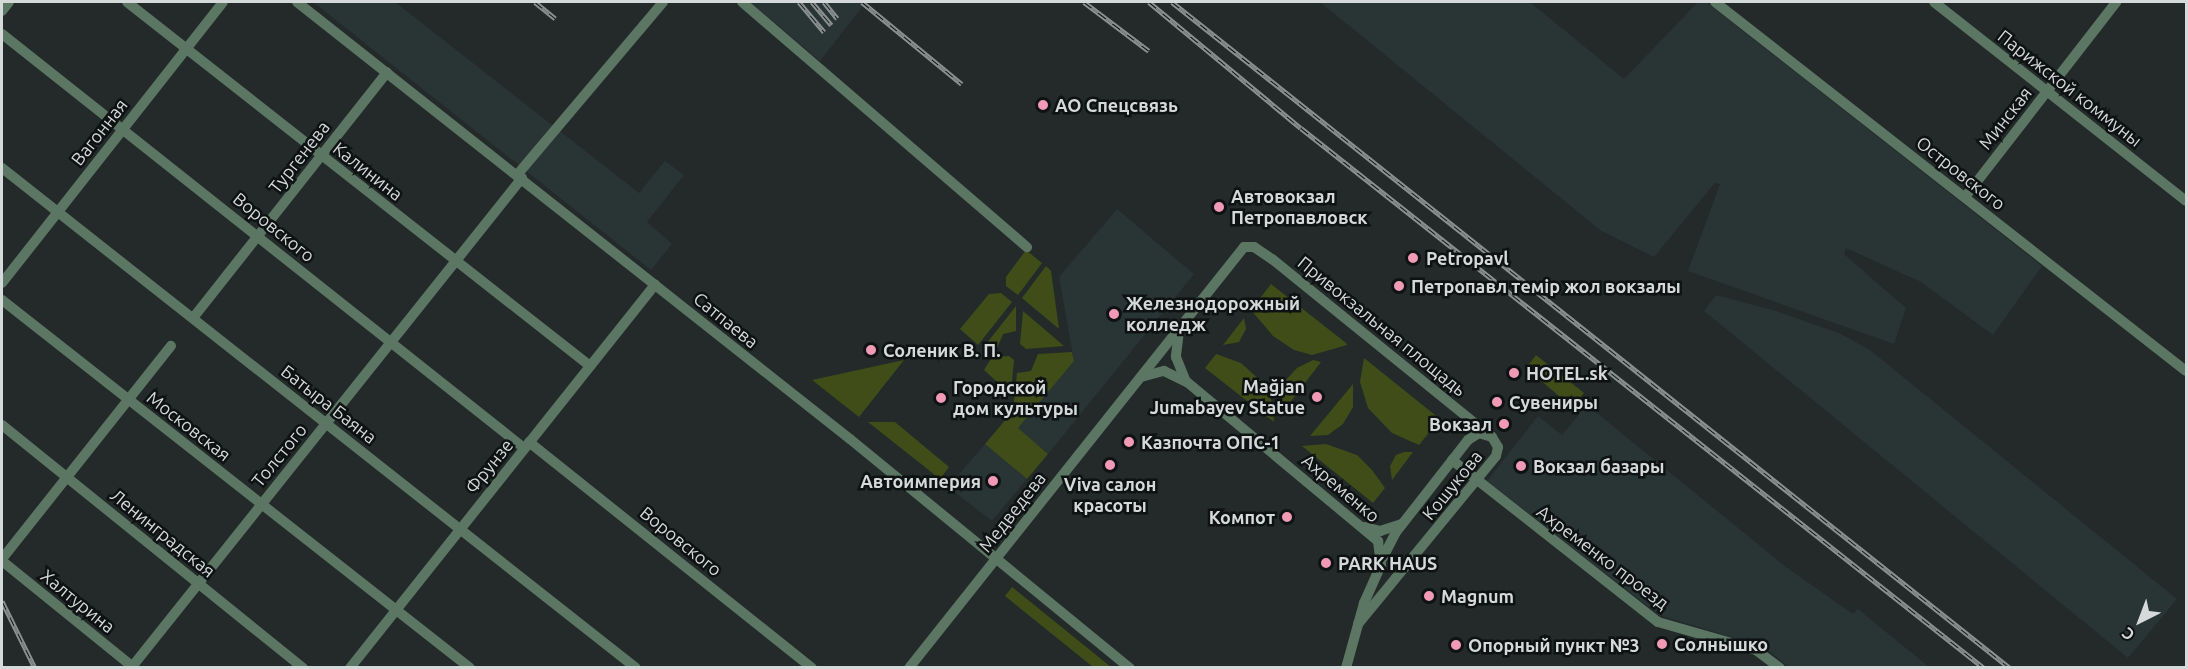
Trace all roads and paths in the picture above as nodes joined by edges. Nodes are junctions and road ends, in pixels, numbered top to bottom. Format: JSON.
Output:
{"nodes":[{"id":1,"x":9,"y":2,"type":"edge"},
{"id":2,"x":127,"y":2,"type":"edge"},
{"id":3,"x":223,"y":2,"type":"edge"},
{"id":4,"x":297,"y":2,"type":"edge"},
{"id":5,"x":663,"y":2,"type":"edge"},
{"id":6,"x":742,"y":2,"type":"edge"},
{"id":7,"x":1714,"y":2,"type":"edge"},
{"id":8,"x":1934,"y":2,"type":"edge"},
{"id":9,"x":2116,"y":2,"type":"edge"},
{"id":10,"x":2,"y":11,"type":"edge"},
{"id":11,"x":2,"y":34,"type":"edge"},
{"id":12,"x":186,"y":48,"type":"junction"},
{"id":13,"x":387,"y":72,"type":"junction"},
{"id":14,"x":2047,"y":91,"type":"junction"},
{"id":15,"x":123,"y":129,"type":"junction"},
{"id":16,"x":322,"y":155,"type":"junction"},
{"id":17,"x":2,"y":168,"type":"edge"},
{"id":18,"x":520,"y":177,"type":"junction"},
{"id":19,"x":1965,"y":197,"type":"junction"},
{"id":20,"x":2187,"y":201,"type":"edge"},
{"id":21,"x":57,"y":212,"type":"junction"},
{"id":22,"x":258,"y":235,"type":"junction"},
{"id":23,"x":1249,"y":246,"type":"joint"},
{"id":24,"x":1027,"y":247,"type":"dead end"},
{"id":25,"x":455,"y":260,"type":"junction"},
{"id":26,"x":2,"y":283,"type":"edge"},
{"id":27,"x":655,"y":285,"type":"junction"},
{"id":28,"x":2,"y":300,"type":"edge"},
{"id":29,"x":193,"y":318,"type":"junction"},
{"id":30,"x":1180,"y":326,"type":"junction"},
{"id":31,"x":389,"y":341,"type":"junction"},
{"id":32,"x":171,"y":346,"type":"dead end"},
{"id":33,"x":590,"y":366,"type":"junction"},
{"id":34,"x":2187,"y":371,"type":"edge"},
{"id":35,"x":1140,"y":377,"type":"junction"},
{"id":36,"x":1187,"y":382,"type":"junction"},
{"id":37,"x":128,"y":399,"type":"junction"},
{"id":38,"x":326,"y":422,"type":"junction"},
{"id":39,"x":2,"y":425,"type":"edge"},
{"id":40,"x":1492,"y":436,"type":"junction"},
{"id":41,"x":527,"y":445,"type":"junction"},
{"id":42,"x":1452,"y":460,"type":"junction"},
{"id":43,"x":67,"y":477,"type":"junction"},
{"id":44,"x":1477,"y":480,"type":"junction"},
{"id":45,"x":261,"y":503,"type":"junction"},
{"id":46,"x":1402,"y":524,"type":"junction"},
{"id":47,"x":1362,"y":526,"type":"junction"},
{"id":48,"x":460,"y":528,"type":"junction"},
{"id":49,"x":996,"y":558,"type":"junction"},
{"id":50,"x":2,"y":560,"type":"edge"},
{"id":51,"x":1382,"y":561,"type":"junction"},
{"id":52,"x":199,"y":582,"type":"junction"},
{"id":53,"x":397,"y":609,"type":"junction"},
{"id":54,"x":1356,"y":626,"type":"junction"},
{"id":55,"x":132,"y":667,"type":"edge"},
{"id":56,"x":303,"y":668,"type":"edge"},
{"id":57,"x":350,"y":668,"type":"edge"},
{"id":58,"x":470,"y":668,"type":"edge"},
{"id":59,"x":636,"y":668,"type":"edge"},
{"id":60,"x":812,"y":668,"type":"edge"},
{"id":61,"x":909,"y":668,"type":"edge"},
{"id":62,"x":1130,"y":668,"type":"edge"},
{"id":63,"x":1346,"y":668,"type":"edge"},
{"id":64,"x":1780,"y":668,"type":"edge"}],
"edges":[{"from":1,"to":10,"type":"street"},
{"from":2,"to":12,"type":"street","name":"Калинина"},
{"from":3,"to":12,"type":"street","name":"Вагонная"},
{"from":4,"to":13,"type":"street","name":"Сатпаева"},
{"from":5,"to":18,"type":"street","name":"Толстого"},
{"from":6,"to":24,"type":"street"},
{"from":7,"to":19,"type":"street","name":"Островского"},
{"from":8,"to":14,"type":"street","name":"Парижской коммуны"},
{"from":9,"to":14,"type":"street","name":"Минская"},
{"from":11,"to":15,"type":"street","name":"Воровского"},
{"from":12,"to":15,"type":"street","name":"Вагонная"},
{"from":12,"to":16,"type":"street","name":"Калинина"},
{"from":13,"to":16,"type":"street","name":"Тургенева"},
{"from":13,"to":18,"type":"street","name":"Сатпаева"},
{"from":14,"to":19,"type":"street","name":"Минская"},
{"from":14,"to":20,"type":"street","name":"Парижской коммуны"},
{"from":15,"to":21,"type":"street","name":"Вагонная"},
{"from":15,"to":22,"type":"street","name":"Воровского"},
{"from":16,"to":22,"type":"street","name":"Тургенева"},
{"from":16,"to":25,"type":"street","name":"Калинина"},
{"from":17,"to":21,"type":"street","name":"Батыра Баяна"},
{"from":18,"to":25,"type":"street","name":"Толстого"},
{"from":18,"to":27,"type":"street","name":"Сатпаева"},
{"from":19,"to":34,"type":"street","name":"Островского"},
{"from":21,"to":26,"type":"street","name":"Вагонная"},
{"from":21,"to":29,"type":"street","name":"Батыра Баяна"},
{"from":22,"to":29,"type":"street","name":"Тургенева"},
{"from":22,"to":31,"type":"street","name":"Воровского"},
{"from":23,"to":30,"type":"street","name":"Медведева"},
{"from":23,"to":40,"type":"street","name":"Привокзальная площадь"},
{"from":25,"to":31,"type":"street","name":"Толстого"},
{"from":25,"to":33,"type":"street","name":"Калинина"},
{"from":27,"to":33,"type":"street","name":"Фрунзе"},
{"from":27,"to":49,"type":"street","name":"Сатпаева"},
{"from":28,"to":37,"type":"street","name":"Московская"},
{"from":29,"to":38,"type":"street","name":"Батыра Баяна"},
{"from":30,"to":35,"type":"street","name":"Медведева"},
{"from":30,"to":36,"type":"street"},
{"from":31,"to":38,"type":"street","name":"Толстого"},
{"from":31,"to":41,"type":"street","name":"Воровского"},
{"from":32,"to":37,"type":"street"},
{"from":33,"to":41,"type":"street","name":"Фрунзе"},
{"from":35,"to":36,"type":"street","name":"Ахременко"},
{"from":35,"to":49,"type":"street","name":"Медведева"},
{"from":36,"to":47,"type":"street","name":"Ахременко"},
{"from":37,"to":43,"type":"street"},
{"from":37,"to":45,"type":"street","name":"Московская"},
{"from":38,"to":45,"type":"street","name":"Толстого"},
{"from":38,"to":48,"type":"street","name":"Батыра Баяна"},
{"from":39,"to":43,"type":"street","name":"Ленинградская"},
{"from":40,"to":42,"type":"street","name":"Кошукова"},
{"from":40,"to":44,"type":"street","name":"Кошукова"},
{"from":41,"to":48,"type":"street","name":"Фрунзе"},
{"from":41,"to":60,"type":"street","name":"Воровского"},
{"from":42,"to":44,"type":"street","name":"Ахременко проезд"},
{"from":42,"to":46,"type":"street","name":"Кошукова"},
{"from":43,"to":50,"type":"street"},
{"from":43,"to":52,"type":"street","name":"Ленинградская"},
{"from":44,"to":54,"type":"street","name":"Кошукова"},
{"from":44,"to":64,"type":"street","name":"Ахременко проезд"},
{"from":45,"to":52,"type":"street","name":"Толстого"},
{"from":45,"to":53,"type":"street","name":"Московская"},
{"from":46,"to":47,"type":"street"},
{"from":46,"to":51,"type":"street","name":"Кошукова"},
{"from":47,"to":51,"type":"street","name":"Ахременко"},
{"from":48,"to":53,"type":"street","name":"Фрунзе"},
{"from":48,"to":59,"type":"street","name":"Батыра Баяна"},
{"from":49,"to":61,"type":"street","name":"Медведева"},
{"from":49,"to":62,"type":"street","name":"Сатпаева"},
{"from":50,"to":55,"type":"street","name":"Халтурина"},
{"from":51,"to":54,"type":"street","name":"Кошукова"},
{"from":52,"to":55,"type":"street","name":"Толстого"},
{"from":52,"to":56,"type":"street","name":"Ленинградская"},
{"from":53,"to":57,"type":"street","name":"Фрунзе"},
{"from":53,"to":58,"type":"street","name":"Московская"},
{"from":54,"to":63,"type":"street","name":"Кошукова"}]}
